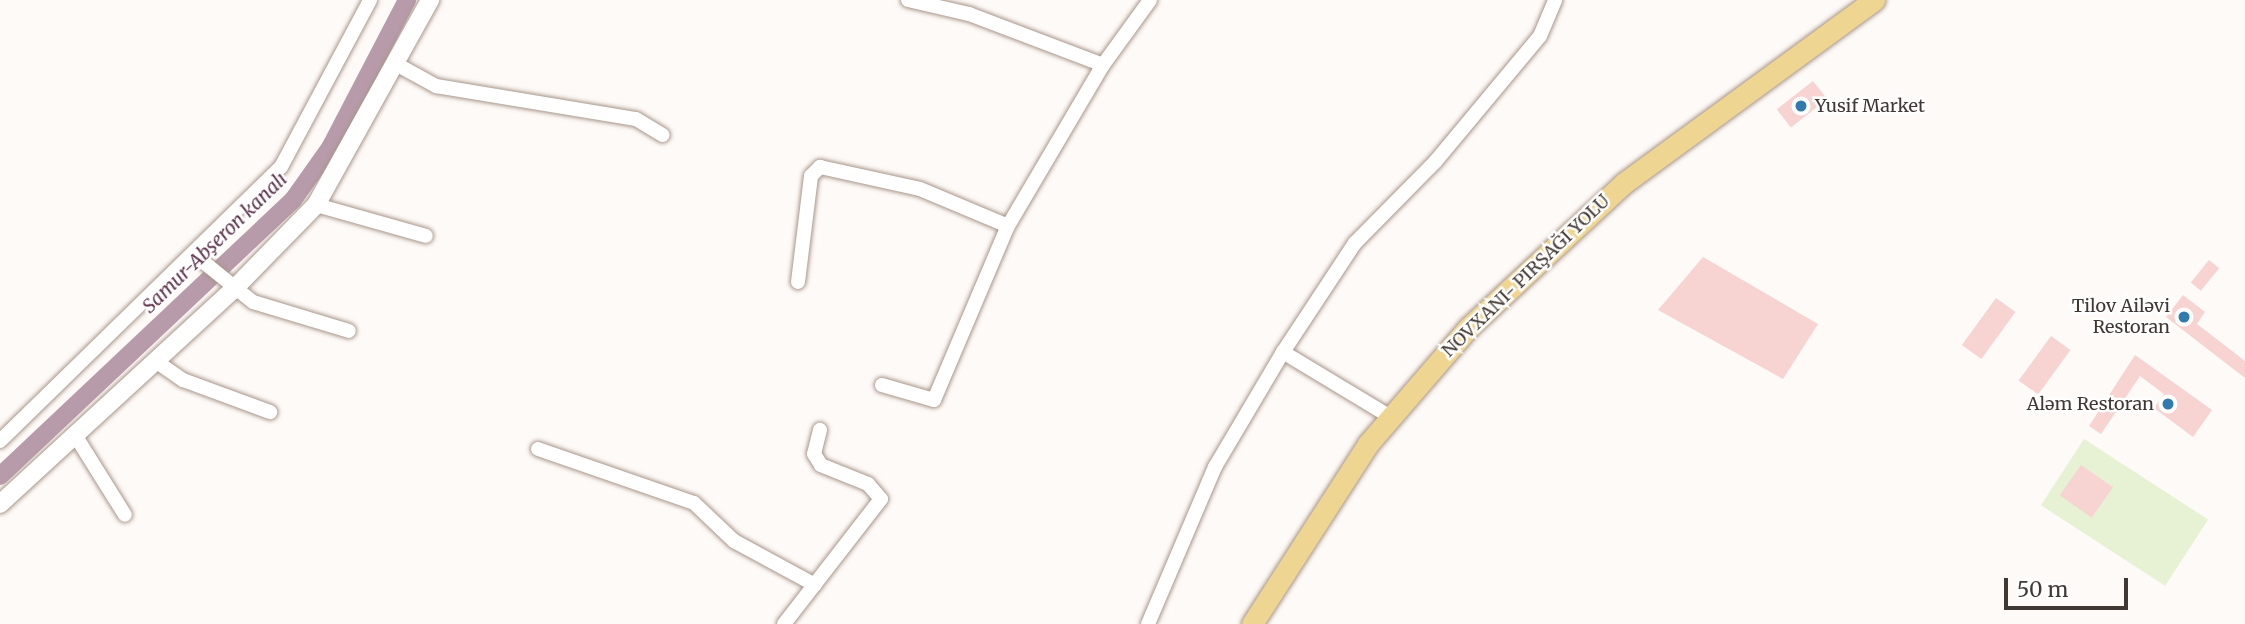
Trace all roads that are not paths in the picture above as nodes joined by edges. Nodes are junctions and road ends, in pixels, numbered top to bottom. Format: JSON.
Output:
{"nodes":[{"id":1,"x":370,"y":0,"type":"edge"},
{"id":2,"x":430,"y":0,"type":"edge"},
{"id":3,"x":908,"y":0,"type":"edge"},
{"id":4,"x":1150,"y":0,"type":"edge"},
{"id":5,"x":1555,"y":0,"type":"edge"},
{"id":6,"x":1874,"y":0,"type":"edge"},
{"id":7,"x":396,"y":64,"type":"junction"},
{"id":8,"x":1103,"y":65,"type":"junction"},
{"id":9,"x":663,"y":135,"type":"dead end"},
{"id":10,"x":316,"y":205,"type":"junction"},
{"id":11,"x":1009,"y":226,"type":"junction"},
{"id":12,"x":426,"y":236,"type":"dead end"},
{"id":13,"x":196,"y":256,"type":"junction"},
{"id":14,"x":798,"y":282,"type":"dead end"},
{"id":15,"x":232,"y":291,"type":"junction"},
{"id":16,"x":349,"y":331,"type":"dead end"},
{"id":17,"x":1283,"y":352,"type":"junction"},
{"id":18,"x":157,"y":362,"type":"junction"},
{"id":19,"x":882,"y":385,"type":"dead end"},
{"id":20,"x":270,"y":412,"type":"dead end"},
{"id":21,"x":1389,"y":416,"type":"junction"},
{"id":22,"x":820,"y":430,"type":"dead end"},
{"id":23,"x":75,"y":435,"type":"junction"},
{"id":24,"x":0,"y":441,"type":"edge"},
{"id":25,"x":538,"y":449,"type":"dead end"},
{"id":26,"x":0,"y":504,"type":"edge"},
{"id":27,"x":125,"y":515,"type":"dead end"},
{"id":28,"x":815,"y":585,"type":"junction"},
{"id":29,"x":784,"y":624,"type":"edge"},
{"id":30,"x":1147,"y":624,"type":"edge"},
{"id":31,"x":1252,"y":624,"type":"edge"}],
"edges":[{"from":1,"to":13,"type":"street"},
{"from":2,"to":7,"type":"street"},
{"from":3,"to":8,"type":"street"},
{"from":4,"to":8,"type":"street"},
{"from":5,"to":17,"type":"street"},
{"from":6,"to":21,"type":"main road"},
{"from":7,"to":9,"type":"street"},
{"from":7,"to":10,"type":"street"},
{"from":8,"to":11,"type":"street"},
{"from":10,"to":12,"type":"street"},
{"from":10,"to":15,"type":"street"},
{"from":11,"to":14,"type":"street"},
{"from":11,"to":19,"type":"street"},
{"from":13,"to":15,"type":"street"},
{"from":13,"to":24,"type":"street"},
{"from":15,"to":16,"type":"street"},
{"from":15,"to":18,"type":"street"},
{"from":17,"to":21,"type":"street"},
{"from":17,"to":30,"type":"street"},
{"from":18,"to":20,"type":"street"},
{"from":18,"to":23,"type":"street"},
{"from":21,"to":31,"type":"main road"},
{"from":22,"to":28,"type":"street"},
{"from":23,"to":26,"type":"street"},
{"from":23,"to":27,"type":"street"},
{"from":25,"to":28,"type":"street"},
{"from":28,"to":29,"type":"street"}]}
